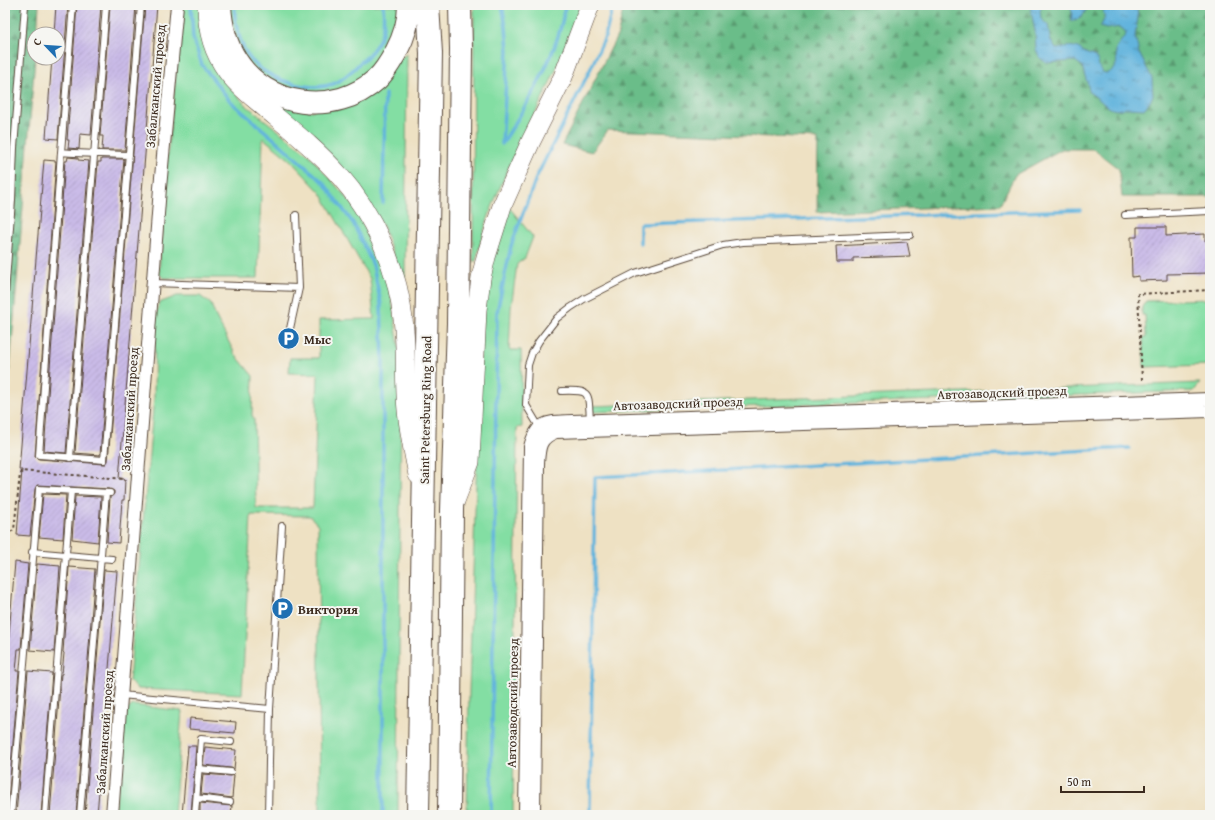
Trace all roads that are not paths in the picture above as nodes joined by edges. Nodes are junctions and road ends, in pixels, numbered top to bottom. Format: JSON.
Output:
{"nodes":[{"id":1,"x":25,"y":5,"type":"edge"},
{"id":2,"x":73,"y":5,"type":"edge"},
{"id":3,"x":106,"y":5,"type":"edge"},
{"id":4,"x":140,"y":5,"type":"edge"},
{"id":5,"x":177,"y":5,"type":"edge"},
{"id":6,"x":207,"y":5,"type":"edge"},
{"id":7,"x":220,"y":5,"type":"edge"},
{"id":8,"x":409,"y":5,"type":"edge"},
{"id":9,"x":428,"y":5,"type":"edge"},
{"id":10,"x":460,"y":5,"type":"edge"},
{"id":11,"x":590,"y":5,"type":"edge"},
{"id":12,"x":61,"y":152,"type":"junction"},
{"id":13,"x":94,"y":155,"type":"junction"},
{"id":14,"x":129,"y":155,"type":"junction"},
{"id":15,"x":1210,"y":211,"type":"edge"},
{"id":16,"x":296,"y":215,"type":"dead end"},
{"id":17,"x":1125,"y":215,"type":"dead end"},
{"id":18,"x":910,"y":235,"type":"dead end"},
{"id":19,"x":153,"y":284,"type":"junction"},
{"id":20,"x":299,"y":288,"type":"junction"},
{"id":21,"x":5,"y":295,"type":"edge"},
{"id":22,"x":288,"y":333,"type":"dead end"},
{"id":23,"x":562,"y":390,"type":"dead end"},
{"id":24,"x":1210,"y":399,"type":"edge"},
{"id":25,"x":1210,"y":411,"type":"edge"},
{"id":26,"x":590,"y":420,"type":"junction"},
{"id":27,"x":542,"y":433,"type":"junction"},
{"id":28,"x":70,"y":458,"type":"junction"},
{"id":29,"x":71,"y":491,"type":"junction"},
{"id":30,"x":423,"y":506,"type":"junction"},
{"id":31,"x":452,"y":510,"type":"junction"},
{"id":32,"x":282,"y":526,"type":"dead end"},
{"id":33,"x":32,"y":552,"type":"junction"},
{"id":34,"x":66,"y":555,"type":"junction"},
{"id":35,"x":101,"y":558,"type":"junction"},
{"id":36,"x":112,"y":559,"type":"dead end"},
{"id":37,"x":121,"y":695,"type":"junction"},
{"id":38,"x":270,"y":708,"type":"junction"},
{"id":39,"x":231,"y":742,"type":"dead end"},
{"id":40,"x":199,"y":769,"type":"junction"},
{"id":41,"x":231,"y":772,"type":"dead end"},
{"id":42,"x":197,"y":798,"type":"junction"},
{"id":43,"x":230,"y":802,"type":"dead end"},
{"id":44,"x":11,"y":815,"type":"edge"},
{"id":45,"x":45,"y":815,"type":"edge"},
{"id":46,"x":80,"y":815,"type":"edge"},
{"id":47,"x":112,"y":815,"type":"edge"},
{"id":48,"x":195,"y":815,"type":"edge"},
{"id":49,"x":268,"y":815,"type":"edge"},
{"id":50,"x":418,"y":815,"type":"edge"},
{"id":51,"x":449,"y":815,"type":"edge"},
{"id":52,"x":524,"y":815,"type":"edge"},
{"id":53,"x":534,"y":815,"type":"edge"}],
"edges":[{"from":1,"to":21,"type":"lane"},
{"from":2,"to":12,"type":"lane"},
{"from":3,"to":13,"type":"lane"},
{"from":4,"to":14,"type":"lane"},
{"from":5,"to":19,"type":"street","name":"Забалканский проезд"},
{"from":6,"to":30,"type":"main road"},
{"from":7,"to":8,"type":"highway"},
{"from":9,"to":30,"type":"highway","name":"Saint Petersburg Ring Road"},
{"from":10,"to":31,"type":"highway"},
{"from":11,"to":31,"type":"main road"},
{"from":12,"to":13,"type":"lane"},
{"from":12,"to":28,"type":"lane"},
{"from":13,"to":14,"type":"lane"},
{"from":13,"to":28,"type":"lane"},
{"from":14,"to":28,"type":"lane"},
{"from":15,"to":17,"type":"lane"},
{"from":16,"to":20,"type":"lane"},
{"from":18,"to":27,"type":"lane"},
{"from":19,"to":20,"type":"lane"},
{"from":19,"to":37,"type":"street","name":"Забалканский проезд"},
{"from":20,"to":22,"type":"lane"},
{"from":23,"to":26,"type":"lane"},
{"from":24,"to":26,"type":"street","name":"Автозаводский проезд"},
{"from":25,"to":27,"type":"street","name":"Автозаводский проезд"},
{"from":26,"to":27,"type":"street","name":"Автозаводский проезд"},
{"from":27,"to":52,"type":"street","name":"Автозаводский проезд"},
{"from":27,"to":53,"type":"street","name":"Автозаводский проезд"},
{"from":29,"to":33,"type":"lane"},
{"from":29,"to":34,"type":"lane"},
{"from":29,"to":35,"type":"lane"},
{"from":30,"to":50,"type":"highway","name":"Saint Petersburg Ring Road"},
{"from":31,"to":51,"type":"highway"},
{"from":32,"to":38,"type":"lane"},
{"from":33,"to":34,"type":"lane"},
{"from":33,"to":44,"type":"lane"},
{"from":34,"to":35,"type":"lane"},
{"from":34,"to":45,"type":"lane"},
{"from":35,"to":36,"type":"lane"},
{"from":35,"to":46,"type":"lane"},
{"from":37,"to":38,"type":"lane"},
{"from":37,"to":47,"type":"street","name":"Забалканский проезд"},
{"from":38,"to":49,"type":"lane"},
{"from":39,"to":40,"type":"lane"},
{"from":40,"to":41,"type":"lane"},
{"from":40,"to":42,"type":"lane"},
{"from":42,"to":43,"type":"lane"},
{"from":42,"to":48,"type":"lane"}]}
